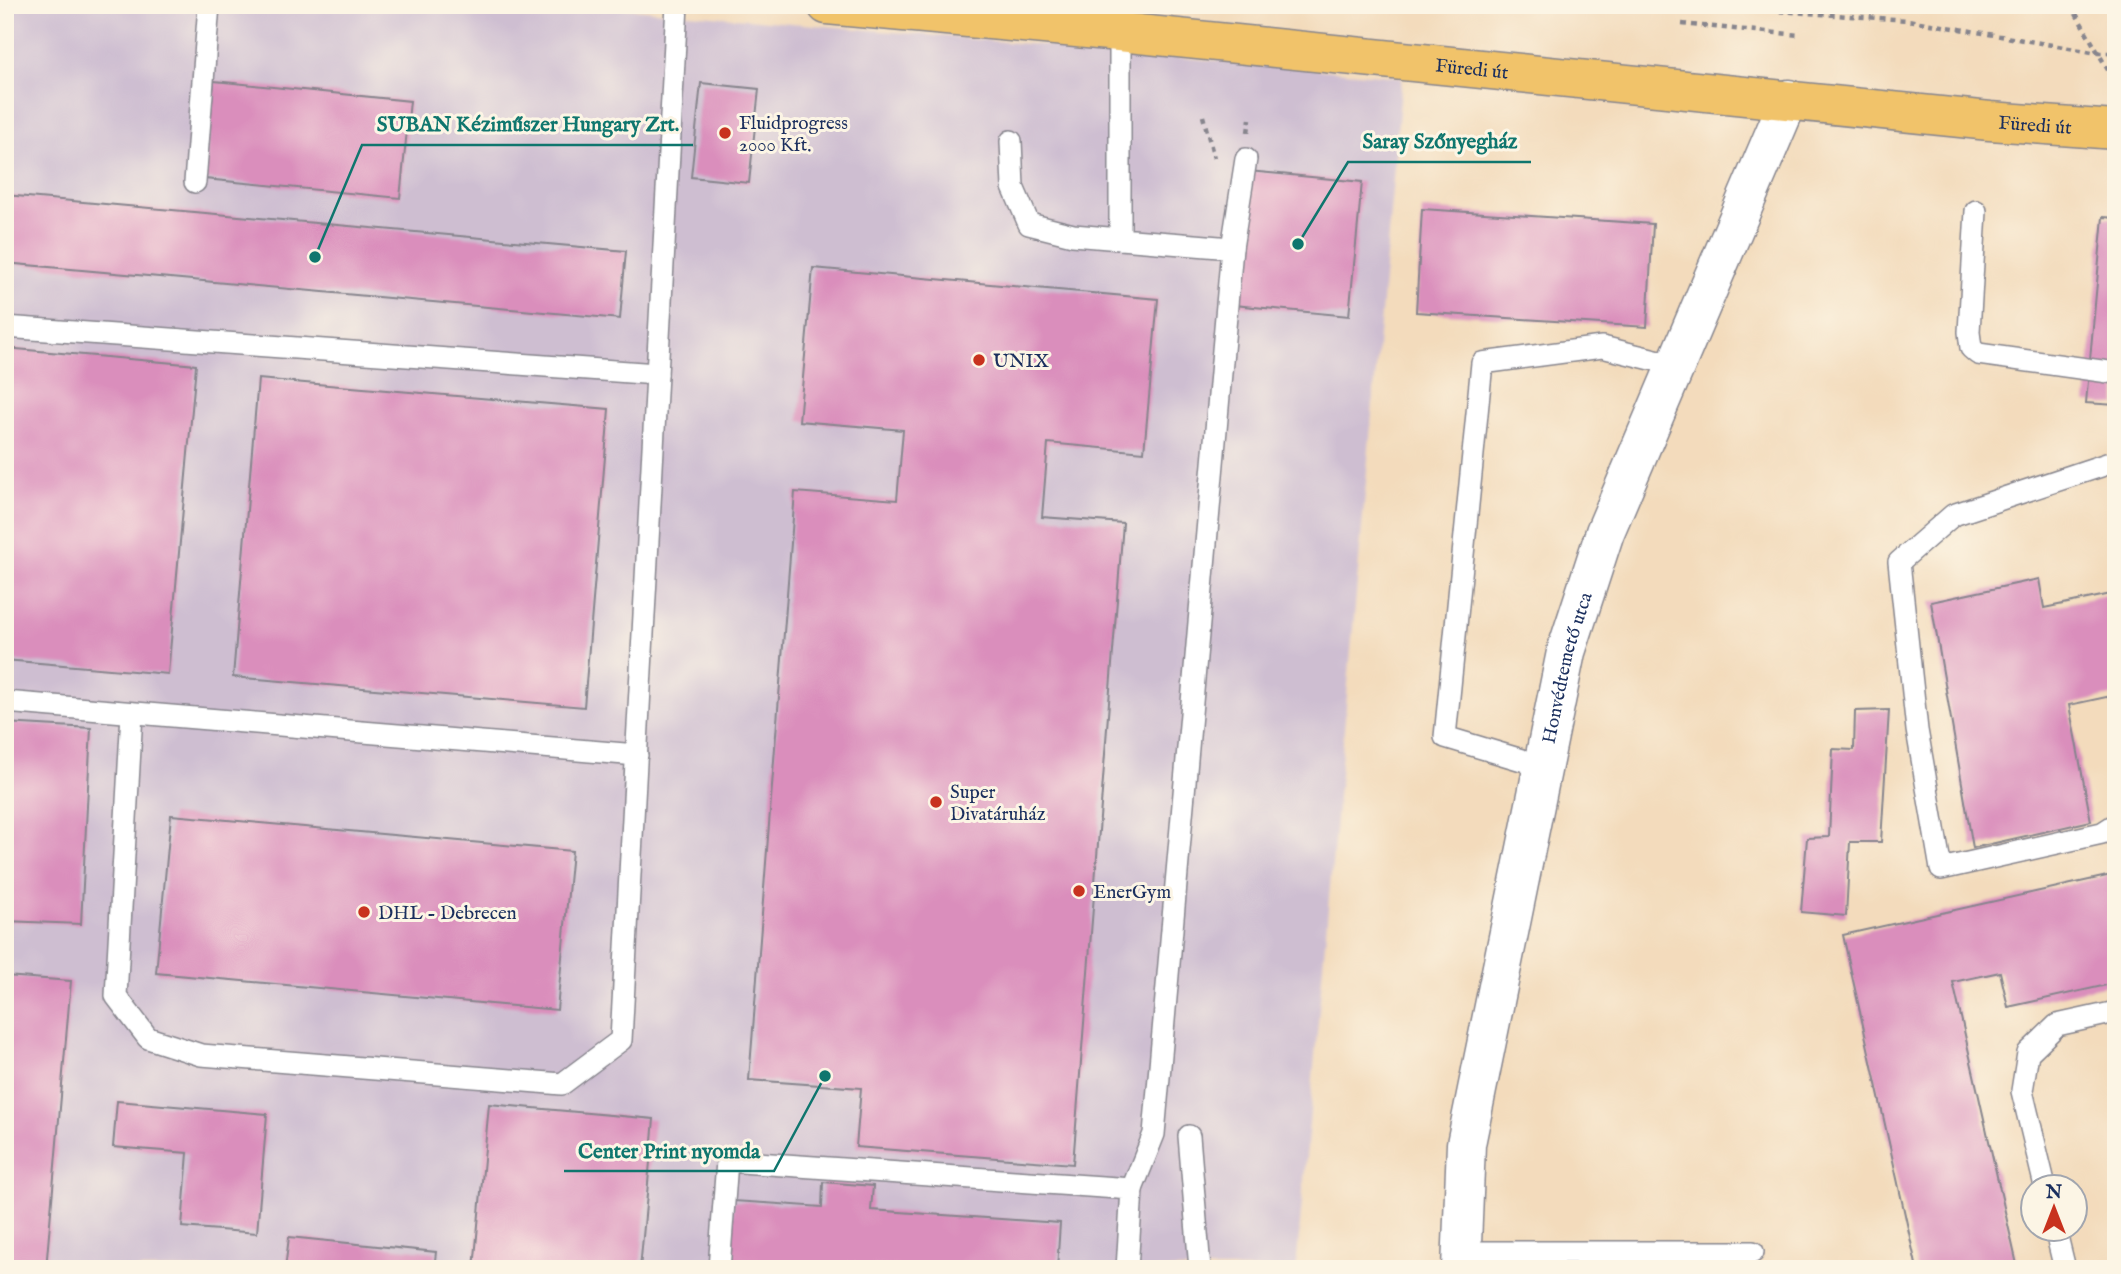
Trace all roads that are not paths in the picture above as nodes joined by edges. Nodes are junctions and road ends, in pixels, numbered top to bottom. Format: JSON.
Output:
{"nodes":[{"id":1,"x":209,"y":5,"type":"edge"},
{"id":2,"x":677,"y":5,"type":"edge"},
{"id":3,"x":827,"y":5,"type":"edge"},
{"id":4,"x":1119,"y":18,"type":"edge"},
{"id":5,"x":1789,"y":99,"type":"junction"},
{"id":6,"x":2116,"y":118,"type":"edge"},
{"id":7,"x":2073,"y":127,"type":"junction"},
{"id":8,"x":2116,"y":130,"type":"edge"},
{"id":9,"x":1011,"y":141,"type":"dead end"},
{"id":10,"x":1245,"y":159,"type":"dead end"},
{"id":11,"x":195,"y":182,"type":"dead end"},
{"id":12,"x":1976,"y":211,"type":"dead end"},
{"id":13,"x":1120,"y":239,"type":"junction"},
{"id":14,"x":1232,"y":248,"type":"junction"},
{"id":15,"x":5,"y":327,"type":"edge"},
{"id":16,"x":1676,"y":365,"type":"junction"},
{"id":17,"x":2116,"y":373,"type":"edge"},
{"id":18,"x":657,"y":374,"type":"junction"},
{"id":19,"x":2116,"y":461,"type":"edge"},
{"id":20,"x":5,"y":702,"type":"edge"},
{"id":21,"x":132,"y":713,"type":"junction"},
{"id":22,"x":636,"y":755,"type":"junction"},
{"id":23,"x":1542,"y":766,"type":"junction"},
{"id":24,"x":2116,"y":824,"type":"edge"},
{"id":25,"x":2116,"y":1012,"type":"edge"},
{"id":26,"x":1189,"y":1136,"type":"dead end"},
{"id":27,"x":2042,"y":1172,"type":"edge"},
{"id":28,"x":1132,"y":1189,"type":"junction"},
{"id":29,"x":2058,"y":1242,"type":"edge"},
{"id":30,"x":1752,"y":1252,"type":"dead end"},
{"id":31,"x":1461,"y":1261,"type":"edge"},
{"id":32,"x":719,"y":1269,"type":"edge"},
{"id":33,"x":1127,"y":1269,"type":"edge"},
{"id":34,"x":1200,"y":1269,"type":"edge"},
{"id":35,"x":2065,"y":1269,"type":"edge"}],
"edges":[{"from":1,"to":11,"type":"lane"},
{"from":2,"to":18,"type":"lane"},
{"from":3,"to":4,"type":"main road","name":"Füredi út"},
{"from":4,"to":5,"type":"main road","name":"Füredi út"},
{"from":4,"to":13,"type":"lane"},
{"from":5,"to":7,"type":"main road","name":"Füredi út"},
{"from":5,"to":16,"type":"street","name":"Honvédtemető utca"},
{"from":6,"to":7,"type":"main road"},
{"from":7,"to":8,"type":"main road","name":"Füredi út"},
{"from":9,"to":13,"type":"lane"},
{"from":10,"to":14,"type":"lane"},
{"from":12,"to":17,"type":"lane"},
{"from":13,"to":14,"type":"lane"},
{"from":14,"to":28,"type":"lane"},
{"from":15,"to":18,"type":"lane"},
{"from":16,"to":23,"type":"street","name":"Honvédtemető utca"},
{"from":16,"to":23,"type":"lane"},
{"from":18,"to":22,"type":"lane"},
{"from":19,"to":24,"type":"lane"},
{"from":20,"to":21,"type":"lane"},
{"from":21,"to":22,"type":"lane"},
{"from":21,"to":22,"type":"lane"},
{"from":23,"to":31,"type":"street","name":"Honvédtemető utca"},
{"from":25,"to":27,"type":"lane"},
{"from":26,"to":34,"type":"lane"},
{"from":28,"to":32,"type":"lane"},
{"from":28,"to":33,"type":"lane"},
{"from":29,"to":35,"type":"lane"},
{"from":30,"to":31,"type":"lane"}]}
